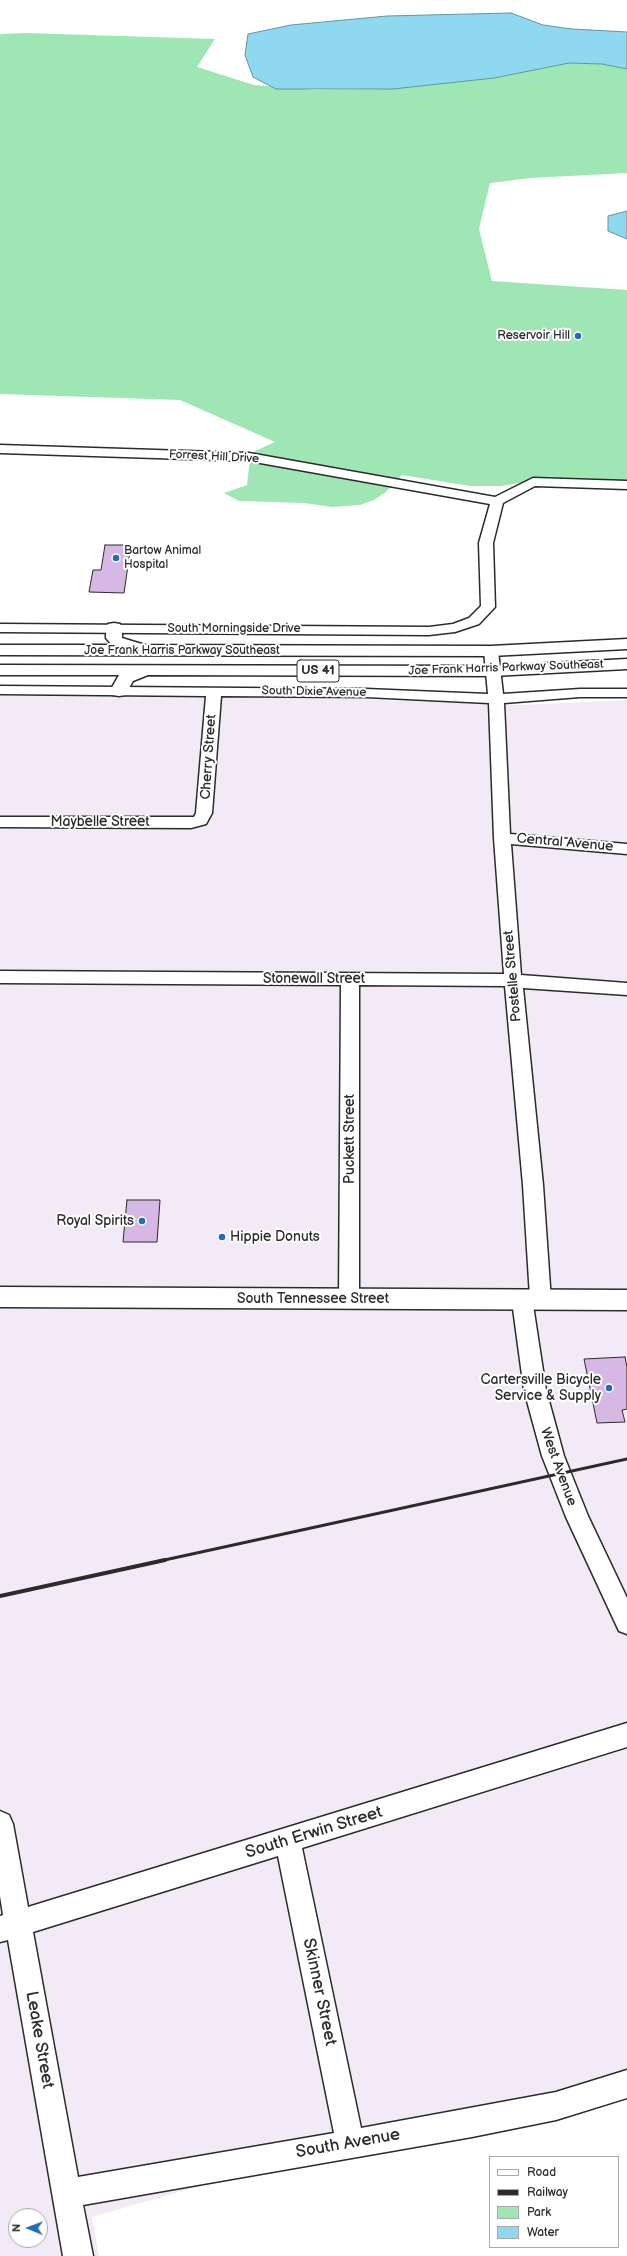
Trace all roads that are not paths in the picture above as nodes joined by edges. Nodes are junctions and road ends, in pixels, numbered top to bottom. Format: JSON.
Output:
{"nodes":[{"id":1,"x":0,"y":449,"type":"edge"},
{"id":2,"x":627,"y":485,"type":"edge"},
{"id":3,"x":497,"y":501,"type":"junction"},
{"id":4,"x":0,"y":628,"type":"edge"},
{"id":5,"x":114,"y":628,"type":"junction"},
{"id":6,"x":627,"y":644,"type":"edge"},
{"id":7,"x":0,"y":650,"type":"edge"},
{"id":8,"x":161,"y":651,"type":"junction"},
{"id":9,"x":627,"y":655,"type":"edge"},
{"id":10,"x":492,"y":661,"type":"junction"},
{"id":11,"x":627,"y":664,"type":"edge"},
{"id":12,"x":0,"y":670,"type":"edge"},
{"id":13,"x":82,"y":670,"type":"junction"},
{"id":14,"x":144,"y":671,"type":"junction"},
{"id":15,"x":0,"y":690,"type":"edge"},
{"id":16,"x":119,"y":691,"type":"junction"},
{"id":17,"x":214,"y":691,"type":"junction"},
{"id":18,"x":627,"y":694,"type":"edge"},
{"id":19,"x":496,"y":699,"type":"junction"},
{"id":20,"x":200,"y":820,"type":"joint"},
{"id":21,"x":0,"y":822,"type":"edge"},
{"id":22,"x":502,"y":838,"type":"junction"},
{"id":23,"x":627,"y":849,"type":"edge"},
{"id":24,"x":0,"y":976,"type":"edge"},
{"id":25,"x":350,"y":979,"type":"junction"},
{"id":26,"x":513,"y":981,"type":"junction"},
{"id":27,"x":627,"y":989,"type":"edge"},
{"id":28,"x":0,"y":1297,"type":"edge"},
{"id":29,"x":349,"y":1300,"type":"junction"},
{"id":30,"x":627,"y":1300,"type":"edge"},
{"id":31,"x":532,"y":1301,"type":"junction"},
{"id":32,"x":627,"y":1623,"type":"edge"},
{"id":33,"x":627,"y":1735,"type":"edge"},
{"id":34,"x":0,"y":1824,"type":"edge"},
{"id":35,"x":288,"y":1841,"type":"junction"},
{"id":36,"x":9,"y":1926,"type":"edge"},
{"id":37,"x":627,"y":2084,"type":"edge"},
{"id":38,"x":350,"y":2143,"type":"junction"},
{"id":39,"x":67,"y":2193,"type":"junction"},
{"id":40,"x":78,"y":2256,"type":"edge"}],
"edges":[{"from":1,"to":3,"type":"street","name":"Forrest Hill Drive"},
{"from":2,"to":3,"type":"street"},
{"from":3,"to":5,"type":"street","name":"South Morningside Drive"},
{"from":4,"to":5,"type":"street","name":"South Morningside Drive"},
{"from":5,"to":8,"type":"main road"},
{"from":6,"to":10,"type":"main road","name":"Joe Frank Harris Parkway Southeast","number":"US 41"},
{"from":7,"to":8,"type":"main road","name":"Joe Frank Harris Parkway Southeast","number":"US 41"},
{"from":8,"to":10,"type":"main road","name":"Joe Frank Harris Parkway Southeast","number":"US 41"},
{"from":9,"to":10,"type":"main road"},
{"from":10,"to":11,"type":"main road","name":"Joe Frank Harris Parkway Southeast","number":"US 41"},
{"from":10,"to":13,"type":"main road"},
{"from":10,"to":14,"type":"main road","name":"Joe Frank Harris Parkway Southeast","number":"US 41"},
{"from":10,"to":19,"type":"street","name":"Postelle Street"},
{"from":12,"to":13,"type":"main road","name":"Joe Frank Harris Parkway Southeast","number":"US 41"},
{"from":13,"to":14,"type":"main road","name":"Joe Frank Harris Parkway Southeast","number":"US 41"},
{"from":14,"to":16,"type":"main road"},
{"from":15,"to":16,"type":"street","name":"South Dixie Avenue"},
{"from":16,"to":17,"type":"street","name":"South Dixie Avenue"},
{"from":17,"to":19,"type":"street","name":"South Dixie Avenue"},
{"from":17,"to":20,"type":"street","name":"Cherry Street"},
{"from":18,"to":19,"type":"street","name":"South Dixie Avenue"},
{"from":19,"to":22,"type":"street","name":"Postelle Street"},
{"from":20,"to":21,"type":"street","name":"Maybelle Street"},
{"from":22,"to":23,"type":"street","name":"Central Avenue"},
{"from":22,"to":26,"type":"street","name":"Postelle Street"},
{"from":24,"to":25,"type":"street","name":"Stonewall Street"},
{"from":25,"to":26,"type":"street","name":"Stonewall Street"},
{"from":25,"to":29,"type":"street","name":"Puckett Street"},
{"from":26,"to":27,"type":"street","name":"Stonewall Street"},
{"from":26,"to":31,"type":"street","name":"Postelle Street"},
{"from":28,"to":29,"type":"main road","name":"South Tennessee Street"},
{"from":29,"to":31,"type":"main road","name":"South Tennessee Street"},
{"from":30,"to":31,"type":"main road","name":"South Tennessee Street"},
{"from":31,"to":32,"type":"street","name":"West Avenue"},
{"from":33,"to":35,"type":"street","name":"South Erwin Street"},
{"from":34,"to":36,"type":"street","name":"Leake Street"},
{"from":35,"to":36,"type":"street","name":"South Erwin Street"},
{"from":35,"to":38,"type":"street","name":"Skinner Street"},
{"from":36,"to":39,"type":"street","name":"Leake Street"},
{"from":37,"to":38,"type":"street","name":"South Avenue"},
{"from":38,"to":39,"type":"street","name":"South Avenue"},
{"from":39,"to":40,"type":"street","name":"Leake Street"}]}
